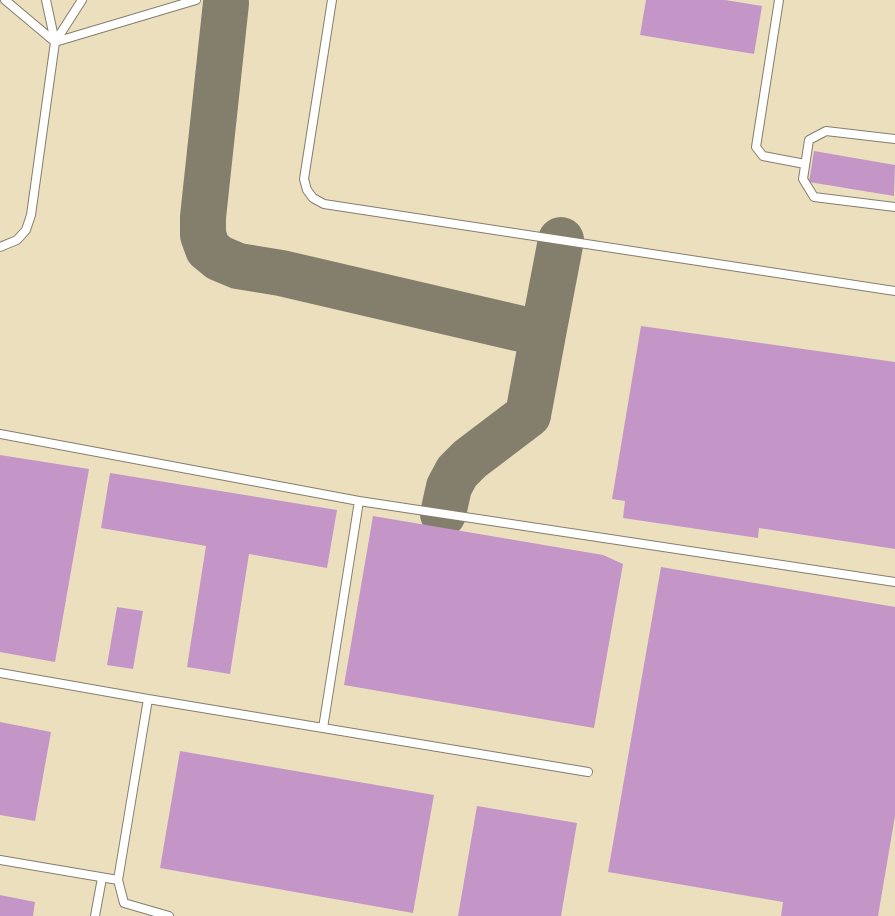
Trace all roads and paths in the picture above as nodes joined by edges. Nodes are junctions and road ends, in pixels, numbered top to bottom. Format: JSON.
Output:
{"nodes":[{"id":1,"x":5,"y":0,"type":"edge"},
{"id":2,"x":46,"y":0,"type":"edge"},
{"id":3,"x":82,"y":0,"type":"edge"},
{"id":4,"x":196,"y":0,"type":"edge"},
{"id":5,"x":332,"y":0,"type":"edge"},
{"id":6,"x":779,"y":0,"type":"edge"},
{"id":7,"x":55,"y":42,"type":"junction"},
{"id":8,"x":895,"y":139,"type":"edge"},
{"id":9,"x":805,"y":164,"type":"junction"},
{"id":10,"x":895,"y":207,"type":"edge"},
{"id":11,"x":0,"y":247,"type":"edge"},
{"id":12,"x":895,"y":291,"type":"edge"},
{"id":13,"x":0,"y":434,"type":"edge"},
{"id":14,"x":359,"y":501,"type":"junction"},
{"id":15,"x":895,"y":582,"type":"edge"},
{"id":16,"x":0,"y":673,"type":"edge"},
{"id":17,"x":148,"y":699,"type":"junction"},
{"id":18,"x":323,"y":728,"type":"junction"},
{"id":19,"x":588,"y":772,"type":"dead end"},
{"id":20,"x":0,"y":860,"type":"edge"},
{"id":21,"x":102,"y":878,"type":"junction"},
{"id":22,"x":118,"y":880,"type":"junction"},
{"id":23,"x":95,"y":916,"type":"edge"},
{"id":24,"x":169,"y":916,"type":"edge"}],
"edges":[{"from":1,"to":7,"type":"lane"},
{"from":2,"to":7,"type":"lane"},
{"from":3,"to":7,"type":"lane"},
{"from":4,"to":7,"type":"lane"},
{"from":5,"to":12,"type":"lane"},
{"from":6,"to":9,"type":"lane"},
{"from":7,"to":11,"type":"lane"},
{"from":8,"to":9,"type":"lane"},
{"from":9,"to":10,"type":"lane"},
{"from":13,"to":14,"type":"lane"},
{"from":14,"to":15,"type":"lane"},
{"from":14,"to":18,"type":"lane"},
{"from":16,"to":17,"type":"lane"},
{"from":17,"to":18,"type":"lane"},
{"from":17,"to":22,"type":"lane"},
{"from":18,"to":19,"type":"lane"},
{"from":20,"to":21,"type":"lane"},
{"from":21,"to":22,"type":"lane"},
{"from":21,"to":23,"type":"lane"},
{"from":22,"to":24,"type":"lane"}]}
